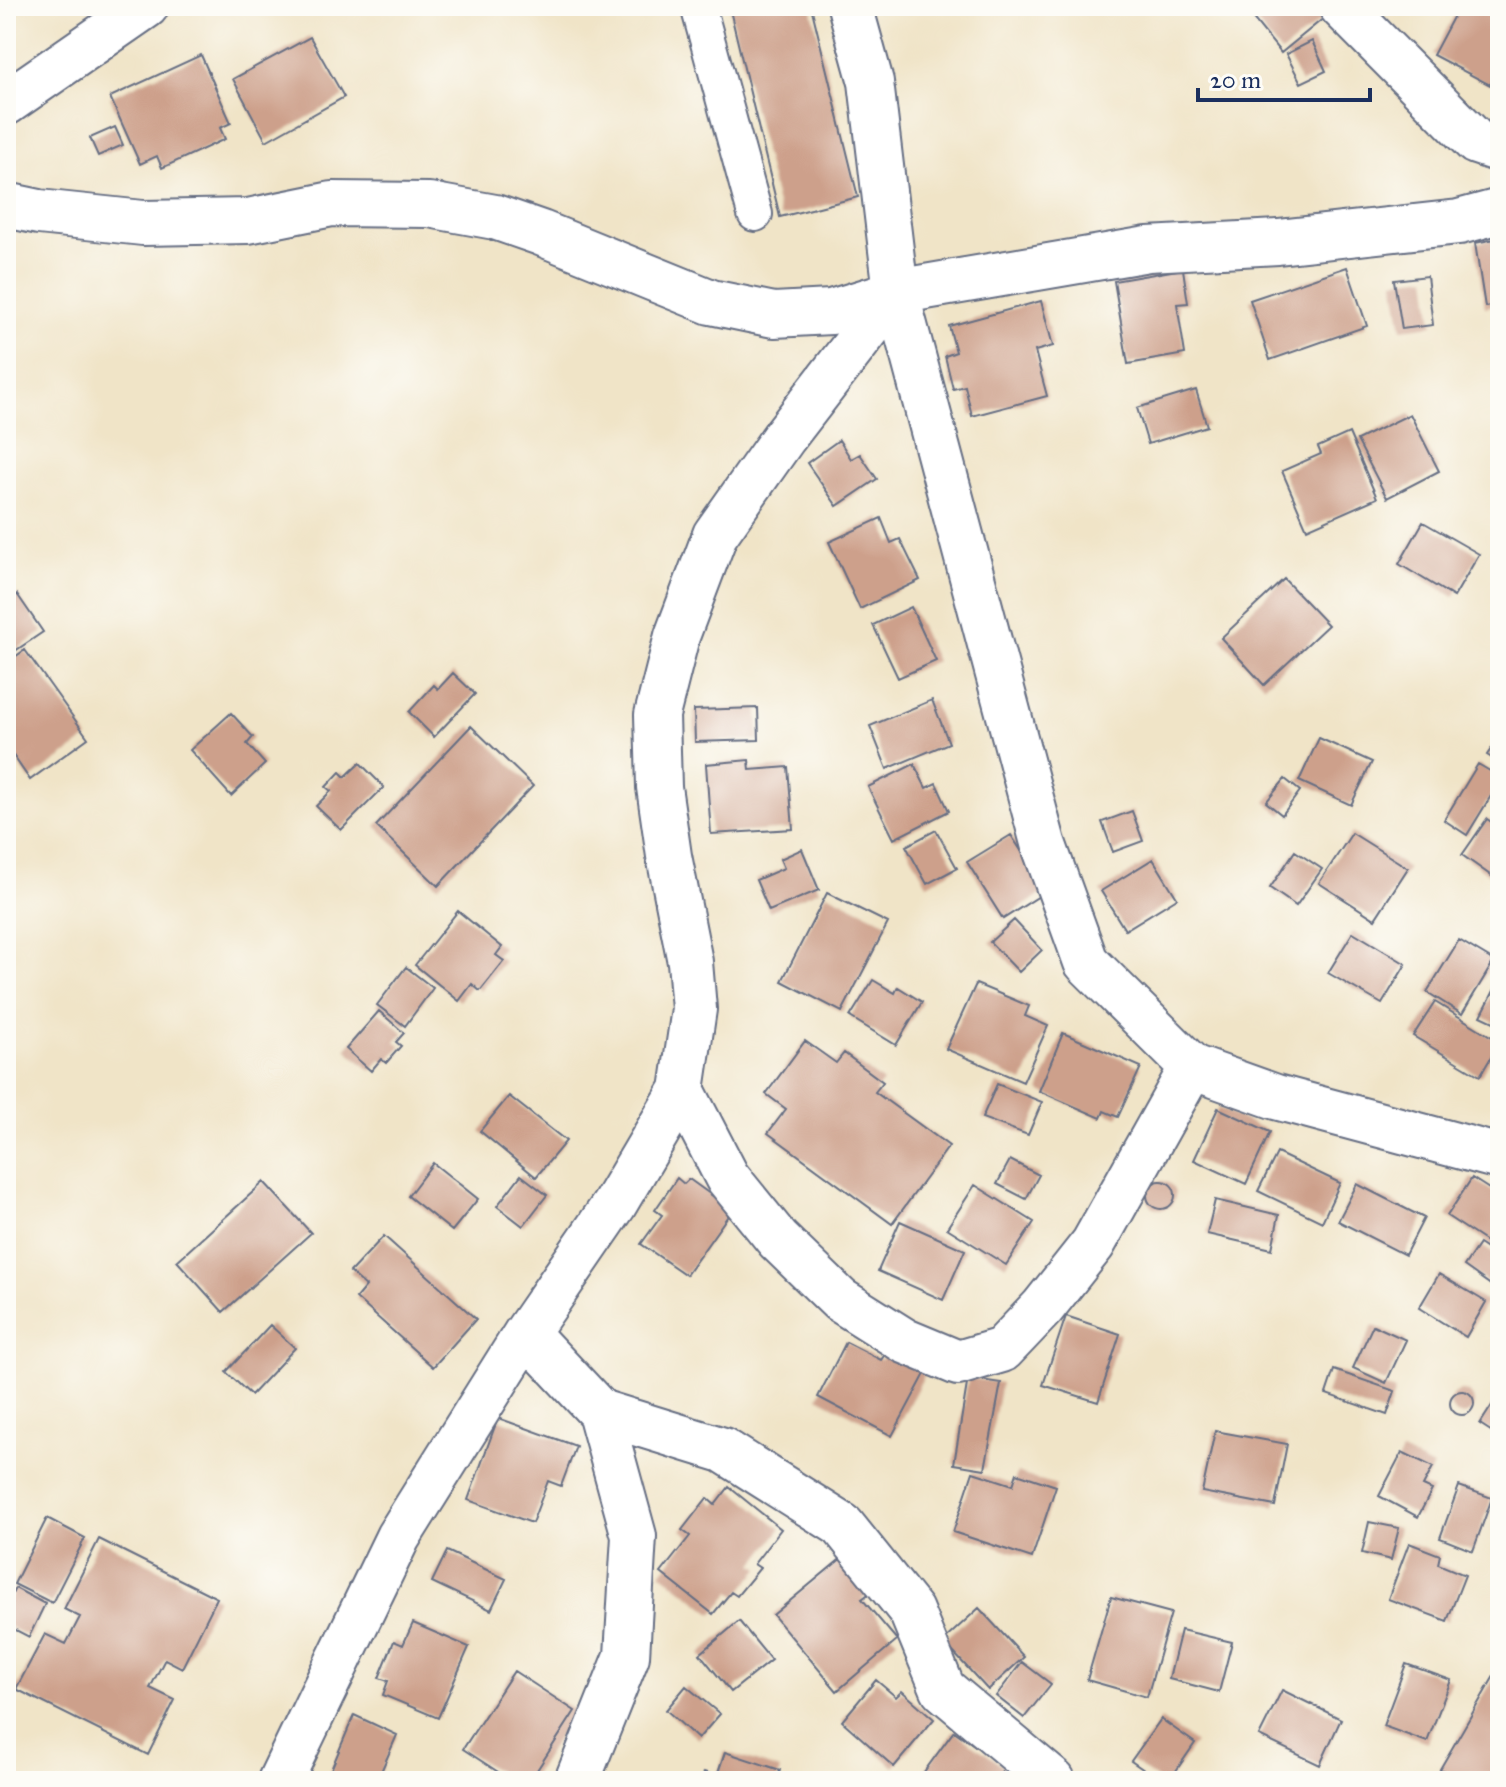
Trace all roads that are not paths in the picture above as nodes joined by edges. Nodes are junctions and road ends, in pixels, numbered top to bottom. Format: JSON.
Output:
{"nodes":[{"id":1,"x":146,"y":6,"type":"edge"},
{"id":2,"x":698,"y":6,"type":"edge"},
{"id":3,"x":850,"y":6,"type":"edge"},
{"id":4,"x":1341,"y":6,"type":"edge"},
{"id":5,"x":6,"y":103,"type":"edge"},
{"id":6,"x":1500,"y":150,"type":"edge"},
{"id":7,"x":6,"y":205,"type":"edge"},
{"id":8,"x":1500,"y":211,"type":"edge"},
{"id":9,"x":755,"y":214,"type":"dead end"},
{"id":10,"x":896,"y":292,"type":"junction"},
{"id":11,"x":1192,"y":1067,"type":"junction"},
{"id":12,"x":682,"y":1090,"type":"junction"},
{"id":13,"x":1500,"y":1157,"type":"edge"},
{"id":14,"x":526,"y":1333,"type":"junction"},
{"id":15,"x":600,"y":1412,"type":"junction"},
{"id":16,"x":280,"y":1781,"type":"edge"},
{"id":17,"x":577,"y":1781,"type":"edge"},
{"id":18,"x":1053,"y":1781,"type":"edge"}],
"edges":[{"from":1,"to":5,"type":"street"},
{"from":2,"to":9,"type":"lane"},
{"from":3,"to":10,"type":"street"},
{"from":4,"to":6,"type":"street"},
{"from":7,"to":10,"type":"street"},
{"from":8,"to":10,"type":"street"},
{"from":10,"to":11,"type":"street"},
{"from":10,"to":12,"type":"street"},
{"from":11,"to":12,"type":"street"},
{"from":11,"to":13,"type":"street"},
{"from":12,"to":14,"type":"street"},
{"from":14,"to":15,"type":"street"},
{"from":14,"to":16,"type":"street"},
{"from":15,"to":17,"type":"street"},
{"from":15,"to":18,"type":"street"}]}
